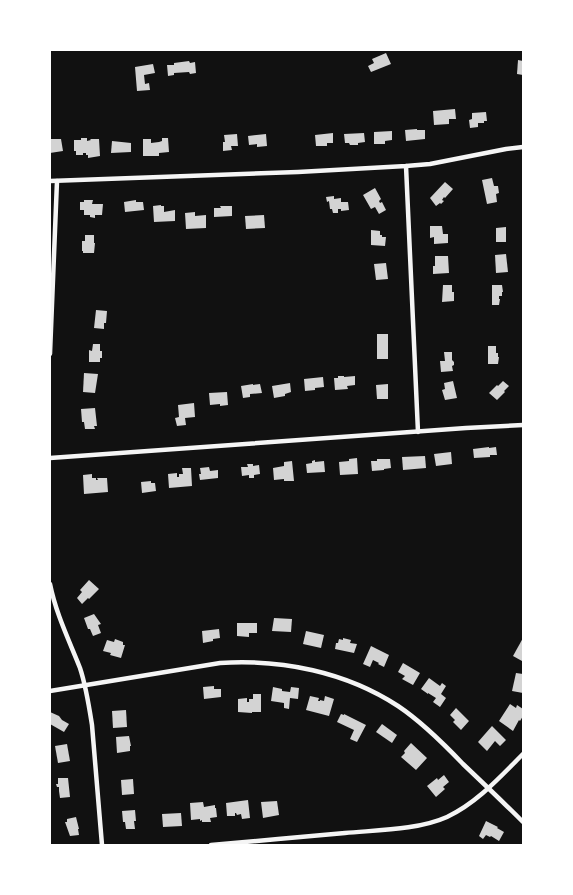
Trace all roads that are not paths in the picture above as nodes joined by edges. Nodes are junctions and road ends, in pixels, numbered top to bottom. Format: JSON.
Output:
{"nodes":[{"id":1,"x":523,"y":147,"type":"edge"},
{"id":2,"x":406,"y":166,"type":"junction"},
{"id":3,"x":50,"y":181,"type":"edge"},
{"id":4,"x":57,"y":181,"type":"junction"},
{"id":5,"x":50,"y":354,"type":"edge"},
{"id":6,"x":523,"y":425,"type":"edge"},
{"id":7,"x":418,"y":432,"type":"junction"},
{"id":8,"x":50,"y":458,"type":"edge"},
{"id":9,"x":50,"y":584,"type":"edge"},
{"id":10,"x":85,"y":686,"type":"junction"},
{"id":11,"x":50,"y":691,"type":"edge"},
{"id":12,"x":523,"y":754,"type":"edge"},
{"id":13,"x":488,"y":788,"type":"junction"},
{"id":14,"x":523,"y":822,"type":"edge"},
{"id":15,"x":102,"y":845,"type":"edge"},
{"id":16,"x":211,"y":845,"type":"edge"}],
"edges":[{"from":1,"to":2,"type":"street"},
{"from":2,"to":4,"type":"street"},
{"from":2,"to":7,"type":"street"},
{"from":3,"to":4,"type":"street"},
{"from":4,"to":5,"type":"street"},
{"from":6,"to":7,"type":"street"},
{"from":7,"to":8,"type":"street"},
{"from":9,"to":10,"type":"street"},
{"from":10,"to":11,"type":"street"},
{"from":10,"to":13,"type":"street"},
{"from":10,"to":15,"type":"street"},
{"from":12,"to":13,"type":"street"},
{"from":13,"to":14,"type":"street"},
{"from":13,"to":16,"type":"street"}]}
